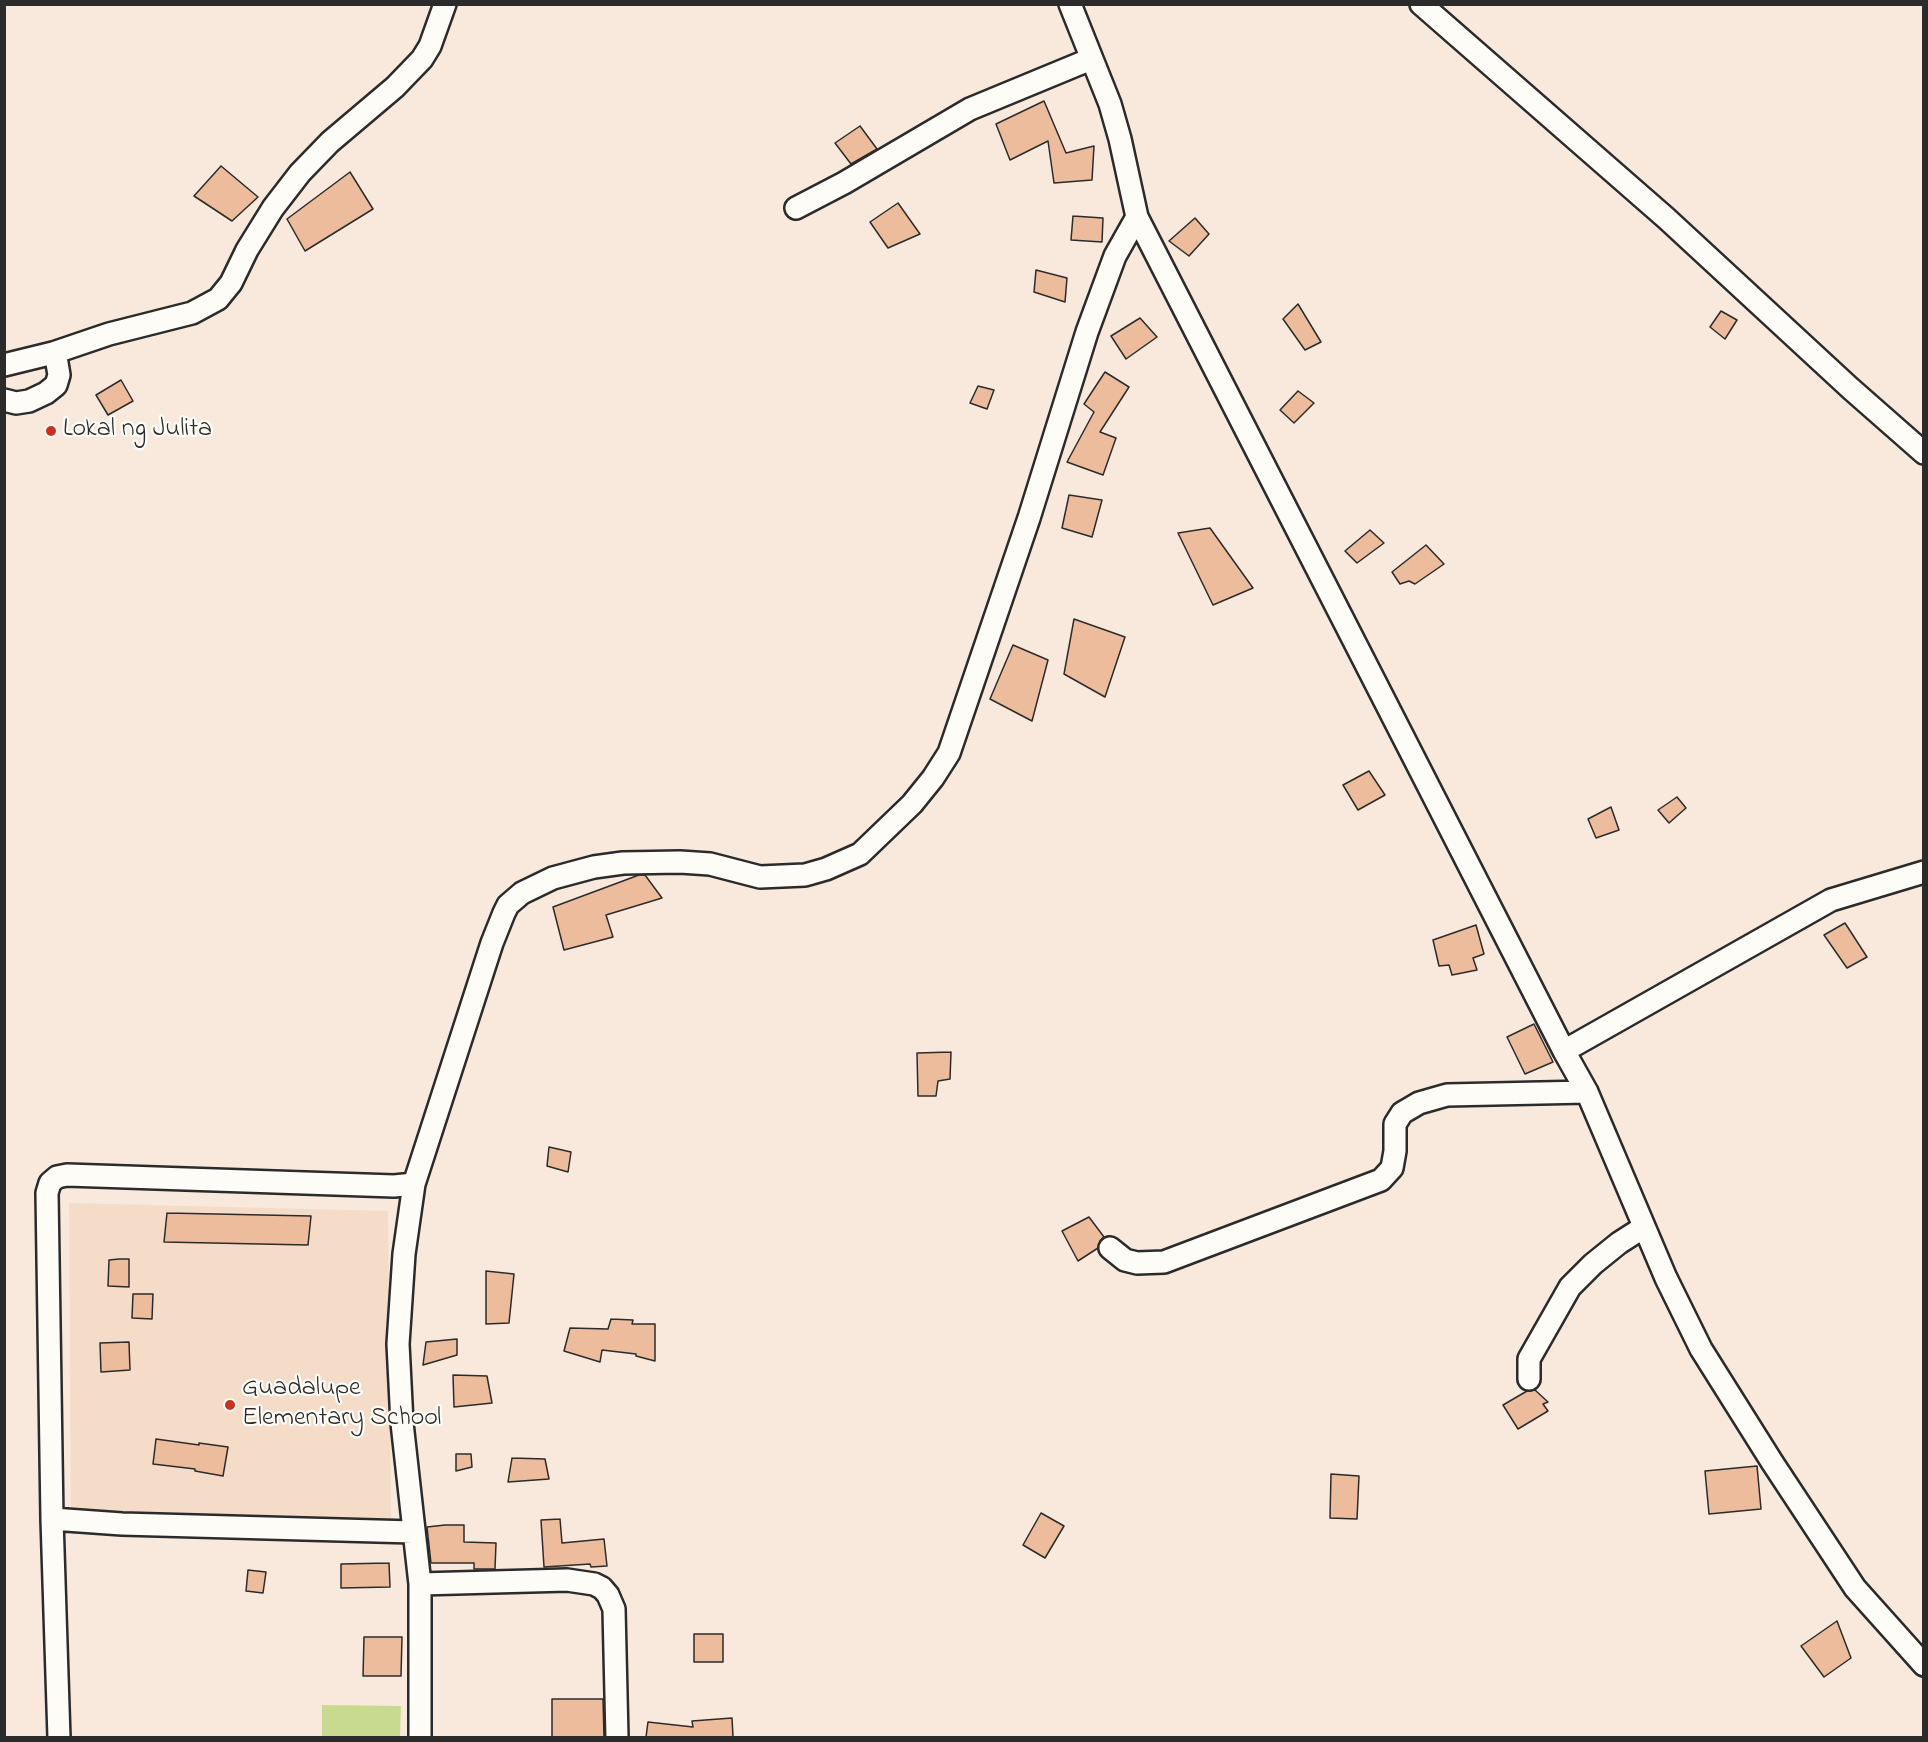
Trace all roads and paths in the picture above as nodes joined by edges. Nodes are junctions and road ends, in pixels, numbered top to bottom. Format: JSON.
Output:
{"nodes":[{"id":1,"x":445,"y":4,"type":"edge"},
{"id":2,"x":1070,"y":4,"type":"edge"},
{"id":3,"x":1421,"y":4,"type":"edge"},
{"id":4,"x":1091,"y":59,"type":"junction"},
{"id":5,"x":796,"y":208,"type":"dead end"},
{"id":6,"x":1137,"y":217,"type":"junction"},
{"id":7,"x":53,"y":353,"type":"junction"},
{"id":8,"x":4,"y":365,"type":"edge"},
{"id":9,"x":4,"y":400,"type":"edge"},
{"id":10,"x":1923,"y":453,"type":"edge"},
{"id":11,"x":1923,"y":872,"type":"edge"},
{"id":12,"x":1564,"y":1051,"type":"junction"},
{"id":13,"x":1587,"y":1092,"type":"junction"},
{"id":14,"x":414,"y":1184,"type":"junction"},
{"id":15,"x":1644,"y":1227,"type":"junction"},
{"id":16,"x":1110,"y":1248,"type":"dead end"},
{"id":17,"x":1529,"y":1379,"type":"dead end"},
{"id":18,"x":51,"y":1520,"type":"junction"},
{"id":19,"x":413,"y":1532,"type":"junction"},
{"id":20,"x":420,"y":1584,"type":"junction"},
{"id":21,"x":1923,"y":1665,"type":"edge"},
{"id":22,"x":59,"y":1737,"type":"edge"},
{"id":23,"x":420,"y":1737,"type":"edge"},
{"id":24,"x":616,"y":1737,"type":"edge"}],
"edges":[{"from":1,"to":7,"type":"street"},
{"from":2,"to":4,"type":"street"},
{"from":3,"to":10,"type":"street"},
{"from":4,"to":5,"type":"street"},
{"from":4,"to":6,"type":"street"},
{"from":6,"to":12,"type":"street"},
{"from":6,"to":14,"type":"street"},
{"from":7,"to":8,"type":"street"},
{"from":7,"to":9,"type":"street"},
{"from":11,"to":12,"type":"street"},
{"from":12,"to":13,"type":"street"},
{"from":13,"to":15,"type":"street"},
{"from":13,"to":16,"type":"street"},
{"from":14,"to":18,"type":"street"},
{"from":14,"to":19,"type":"street"},
{"from":15,"to":17,"type":"street"},
{"from":15,"to":21,"type":"street"},
{"from":18,"to":19,"type":"street"},
{"from":18,"to":22,"type":"street"},
{"from":19,"to":20,"type":"street"},
{"from":20,"to":23,"type":"street"},
{"from":20,"to":24,"type":"street"}]}
